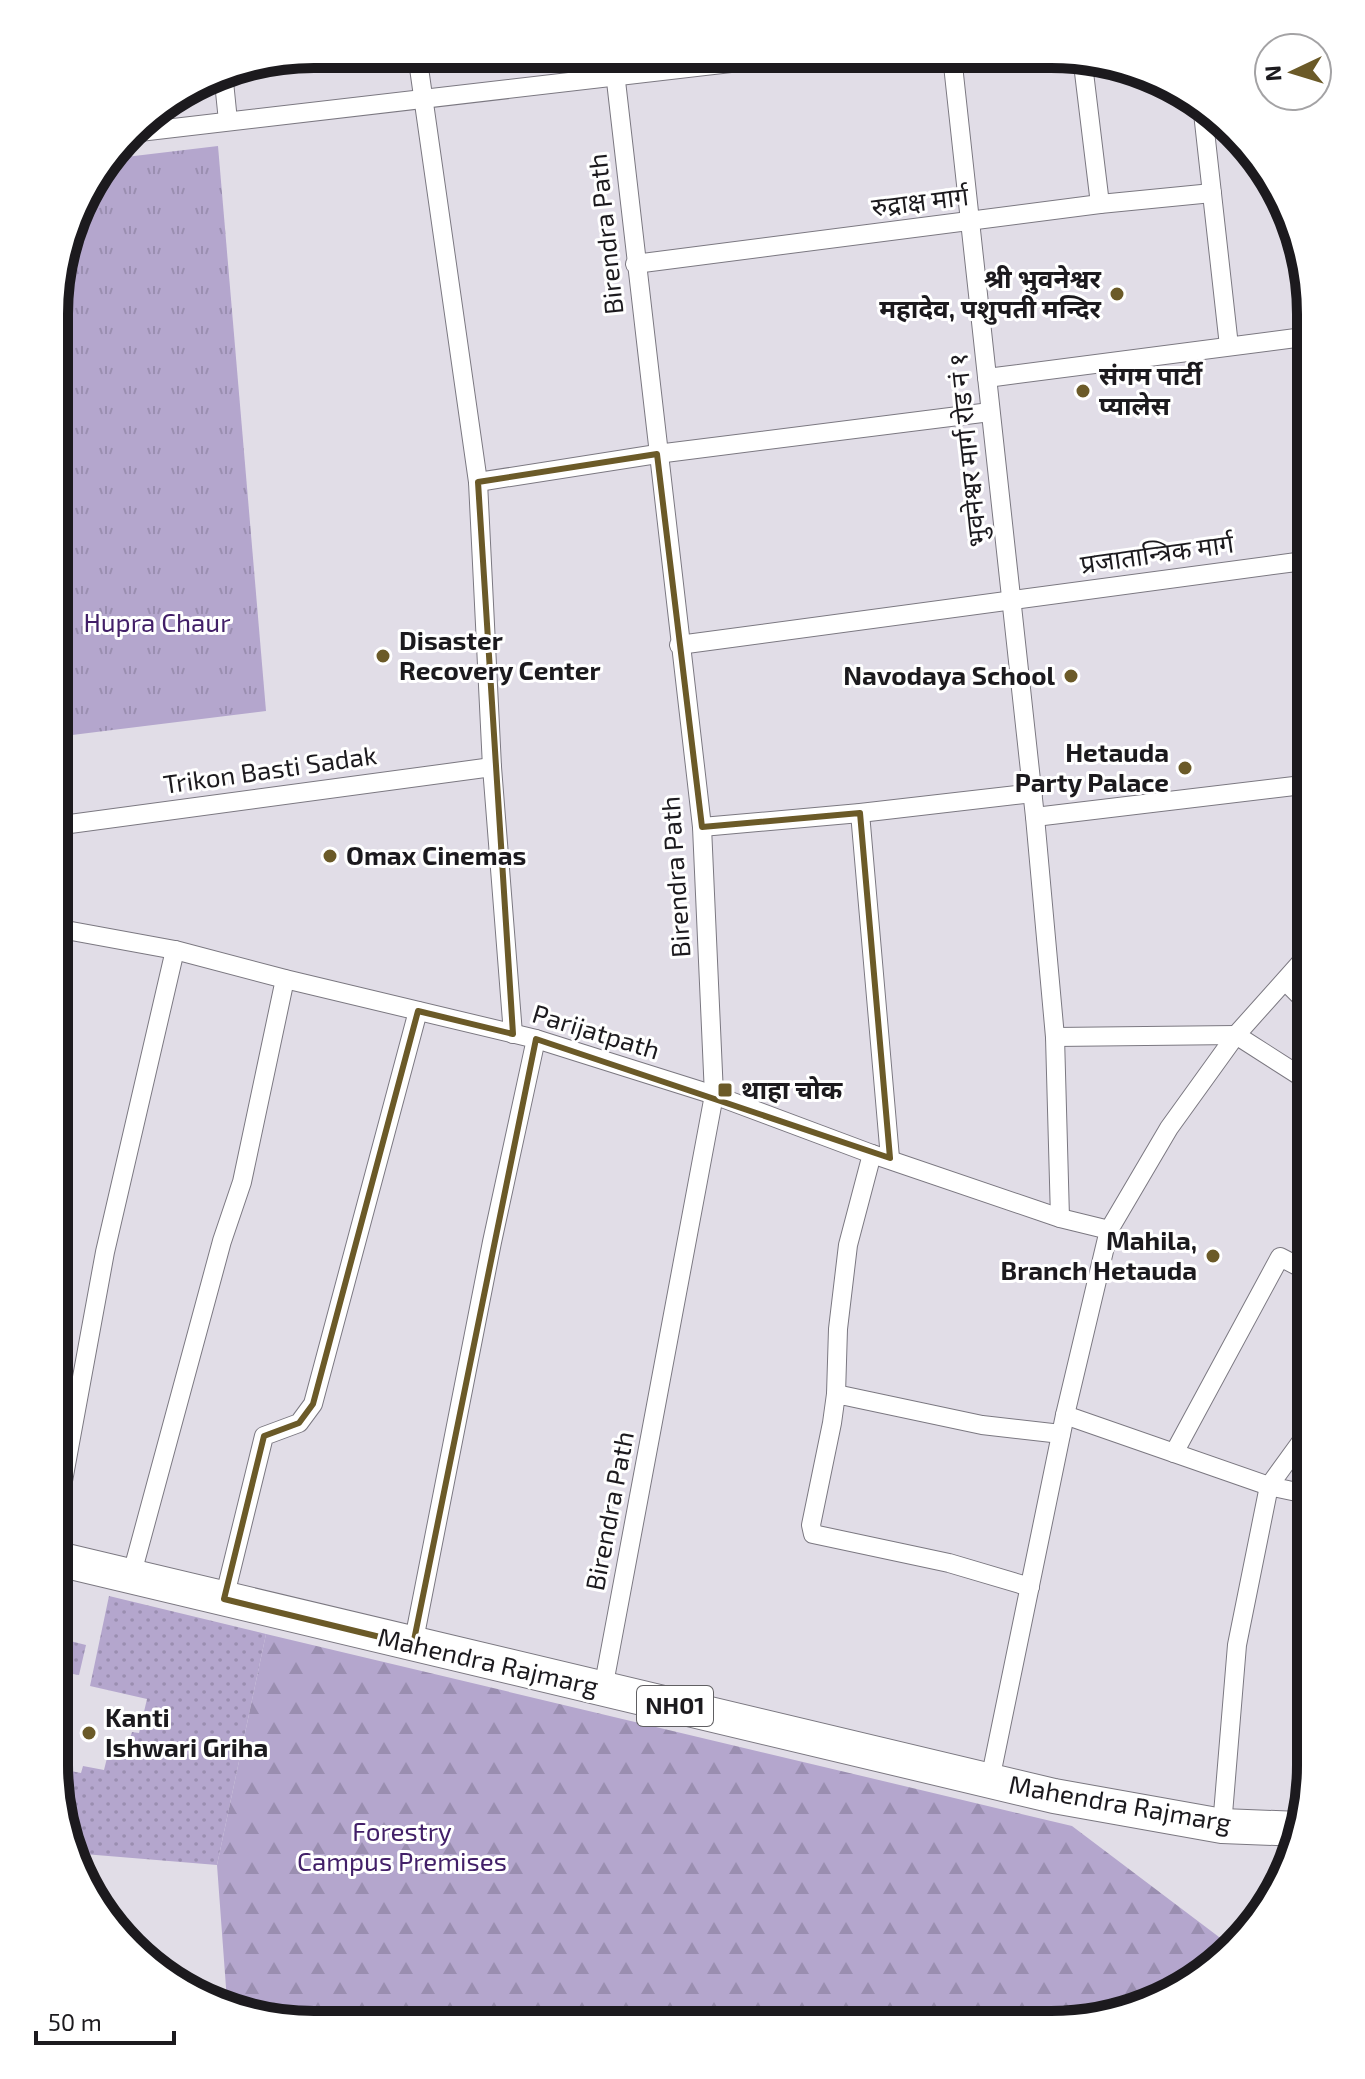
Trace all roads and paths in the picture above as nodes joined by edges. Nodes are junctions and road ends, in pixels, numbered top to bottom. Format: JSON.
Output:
{"nodes":[{"id":1,"x":419,"y":68,"type":"edge"},
{"id":2,"x":614,"y":68,"type":"edge"},
{"id":3,"x":690,"y":68,"type":"edge"},
{"id":4,"x":953,"y":68,"type":"edge"},
{"id":5,"x":1084,"y":70,"type":"edge"},
{"id":6,"x":615,"y":77,"type":"junction"},
{"id":7,"x":224,"y":85,"type":"edge"},
{"id":8,"x":422,"y":99,"type":"junction"},
{"id":9,"x":228,"y":121,"type":"junction"},
{"id":10,"x":1204,"y":122,"type":"edge"},
{"id":11,"x":150,"y":131,"type":"edge"},
{"id":12,"x":1212,"y":193,"type":"junction"},
{"id":13,"x":1100,"y":204,"type":"junction"},
{"id":14,"x":970,"y":223,"type":"junction"},
{"id":15,"x":635,"y":264,"type":"junction"},
{"id":16,"x":1297,"y":338,"type":"edge"},
{"id":17,"x":1229,"y":346,"type":"junction"},
{"id":18,"x":987,"y":378,"type":"junction"},
{"id":19,"x":990,"y":412,"type":"junction"},
{"id":20,"x":657,"y":454,"type":"junction"},
{"id":21,"x":478,"y":482,"type":"junction"},
{"id":22,"x":1297,"y":562,"type":"edge"},
{"id":23,"x":1011,"y":600,"type":"junction"},
{"id":24,"x":679,"y":645,"type":"junction"},
{"id":25,"x":492,"y":767,"type":"junction"},
{"id":26,"x":1297,"y":786,"type":"edge"},
{"id":27,"x":1033,"y":793,"type":"junction"},
{"id":28,"x":860,"y":813,"type":"junction"},
{"id":29,"x":1035,"y":817,"type":"junction"},
{"id":30,"x":68,"y":824,"type":"edge"},
{"id":31,"x":702,"y":827,"type":"junction"},
{"id":32,"x":68,"y":930,"type":"edge"},
{"id":33,"x":175,"y":950,"type":"junction"},
{"id":34,"x":1297,"y":968,"type":"edge"},
{"id":35,"x":285,"y":979,"type":"junction"},
{"id":36,"x":1285,"y":981,"type":"junction"},
{"id":37,"x":1297,"y":993,"type":"edge"},
{"id":38,"x":418,"y":1011,"type":"junction"},
{"id":39,"x":513,"y":1034,"type":"junction"},
{"id":40,"x":1236,"y":1035,"type":"junction"},
{"id":41,"x":1055,"y":1037,"type":"junction"},
{"id":42,"x":536,"y":1039,"type":"junction"},
{"id":43,"x":1296,"y":1074,"type":"edge"},
{"id":44,"x":714,"y":1095,"type":"junction"},
{"id":45,"x":881,"y":1156,"type":"junction"},
{"id":46,"x":1060,"y":1218,"type":"junction"},
{"id":47,"x":1109,"y":1230,"type":"junction"},
{"id":48,"x":1296,"y":1265,"type":"edge"},
{"id":49,"x":836,"y":1394,"type":"junction"},
{"id":50,"x":1065,"y":1415,"type":"junction"},
{"id":51,"x":1061,"y":1434,"type":"junction"},
{"id":52,"x":1296,"y":1448,"type":"edge"},
{"id":53,"x":1174,"y":1453,"type":"junction"},
{"id":54,"x":68,"y":1454,"type":"edge"},
{"id":55,"x":1269,"y":1486,"type":"junction"},
{"id":56,"x":1296,"y":1492,"type":"edge"},
{"id":57,"x":68,"y":1561,"type":"edge"},
{"id":58,"x":131,"y":1577,"type":"junction"},
{"id":59,"x":1030,"y":1587,"type":"junction"},
{"id":60,"x":224,"y":1599,"type":"junction"},
{"id":61,"x":413,"y":1645,"type":"junction"},
{"id":62,"x":603,"y":1689,"type":"junction"},
{"id":63,"x":990,"y":1780,"type":"junction"},
{"id":64,"x":1222,"y":1826,"type":"junction"},
{"id":65,"x":1289,"y":1829,"type":"edge"}],
"edges":[{"from":1,"to":8,"type":"street"},
{"from":2,"to":6,"type":"street","name":"Birendra Path"},
{"from":3,"to":6,"type":"street"},
{"from":4,"to":14,"type":"street","name":"भुवनेश्वर मार्ग रोड नं १"},
{"from":5,"to":13,"type":"street"},
{"from":6,"to":8,"type":"street"},
{"from":6,"to":15,"type":"street","name":"Birendra Path"},
{"from":7,"to":9,"type":"street"},
{"from":8,"to":9,"type":"street"},
{"from":8,"to":21,"type":"street"},
{"from":9,"to":11,"type":"street"},
{"from":10,"to":12,"type":"street"},
{"from":12,"to":13,"type":"street","name":"रुद्राक्ष मार्ग"},
{"from":12,"to":17,"type":"street"},
{"from":13,"to":14,"type":"street","name":"रुद्राक्ष मार्ग"},
{"from":14,"to":15,"type":"street","name":"रुद्राक्ष मार्ग"},
{"from":14,"to":18,"type":"street","name":"भुवनेश्वर मार्ग रोड नं १"},
{"from":15,"to":20,"type":"street","name":"Birendra Path"},
{"from":16,"to":17,"type":"street"},
{"from":17,"to":18,"type":"street"},
{"from":18,"to":19,"type":"street","name":"भुवनेश्वर मार्ग रोड नं १"},
{"from":19,"to":20,"type":"street"},
{"from":19,"to":23,"type":"street","name":"भुवनेश्वर मार्ग रोड नं १"},
{"from":20,"to":21,"type":"street"},
{"from":20,"to":24,"type":"street","name":"Birendra Path"},
{"from":21,"to":25,"type":"street"},
{"from":22,"to":23,"type":"street","name":"प्रजातान्त्रिक मार्ग"},
{"from":23,"to":24,"type":"street","name":"प्रजातान्त्रिक मार्ग"},
{"from":23,"to":27,"type":"street","name":"भुवनेश्वर मार्ग रोड नं १"},
{"from":24,"to":31,"type":"street","name":"Birendra Path"},
{"from":25,"to":30,"type":"street","name":"Trikon Basti Sadak"},
{"from":25,"to":39,"type":"street"},
{"from":26,"to":29,"type":"street"},
{"from":27,"to":28,"type":"street"},
{"from":27,"to":29,"type":"street","name":"भुवनेश्वर मार्ग रोड नं १"},
{"from":28,"to":31,"type":"street"},
{"from":28,"to":45,"type":"street"},
{"from":29,"to":41,"type":"street","name":"भुवनेश्वर मार्ग रोड नं १"},
{"from":31,"to":44,"type":"street","name":"Birendra Path"},
{"from":32,"to":33,"type":"street","name":"Parijatpath"},
{"from":33,"to":35,"type":"street","name":"Parijatpath"},
{"from":33,"to":54,"type":"street"},
{"from":34,"to":36,"type":"street"},
{"from":35,"to":38,"type":"street","name":"Parijatpath"},
{"from":35,"to":58,"type":"street"},
{"from":36,"to":37,"type":"street"},
{"from":36,"to":40,"type":"street"},
{"from":38,"to":39,"type":"street","name":"Parijatpath"},
{"from":38,"to":60,"type":"street"},
{"from":39,"to":42,"type":"street","name":"Parijatpath"},
{"from":40,"to":41,"type":"street"},
{"from":40,"to":43,"type":"street"},
{"from":40,"to":47,"type":"street"},
{"from":41,"to":46,"type":"street","name":"भुवनेश्वर मार्ग रोड नं १"},
{"from":42,"to":44,"type":"street","name":"Parijatpath"},
{"from":42,"to":61,"type":"street"},
{"from":44,"to":45,"type":"street","name":"Parijatpath"},
{"from":44,"to":62,"type":"street","name":"Birendra Path"},
{"from":45,"to":46,"type":"street","name":"Parijatpath"},
{"from":45,"to":49,"type":"street"},
{"from":46,"to":47,"type":"street","name":"Parijatpath"},
{"from":47,"to":50,"type":"street"},
{"from":48,"to":53,"type":"street"},
{"from":49,"to":51,"type":"street"},
{"from":49,"to":59,"type":"street"},
{"from":50,"to":51,"type":"street"},
{"from":50,"to":53,"type":"street"},
{"from":51,"to":59,"type":"street"},
{"from":52,"to":55,"type":"street"},
{"from":53,"to":55,"type":"street"},
{"from":55,"to":56,"type":"street"},
{"from":55,"to":64,"type":"street"},
{"from":57,"to":58,"type":"highway","name":"Mahendra Rajmarg","number":"NH01"},
{"from":58,"to":60,"type":"highway","name":"Mahendra Rajmarg","number":"NH01"},
{"from":59,"to":63,"type":"street"},
{"from":60,"to":61,"type":"highway","name":"Mahendra Rajmarg","number":"NH01"},
{"from":61,"to":62,"type":"highway","name":"Mahendra Rajmarg","number":"NH01"},
{"from":62,"to":63,"type":"highway","name":"Mahendra Rajmarg","number":"NH01"},
{"from":63,"to":64,"type":"highway","name":"Mahendra Rajmarg","number":"NH01"},
{"from":64,"to":65,"type":"highway","name":"Mahendra Rajmarg","number":"NH01"}]}
